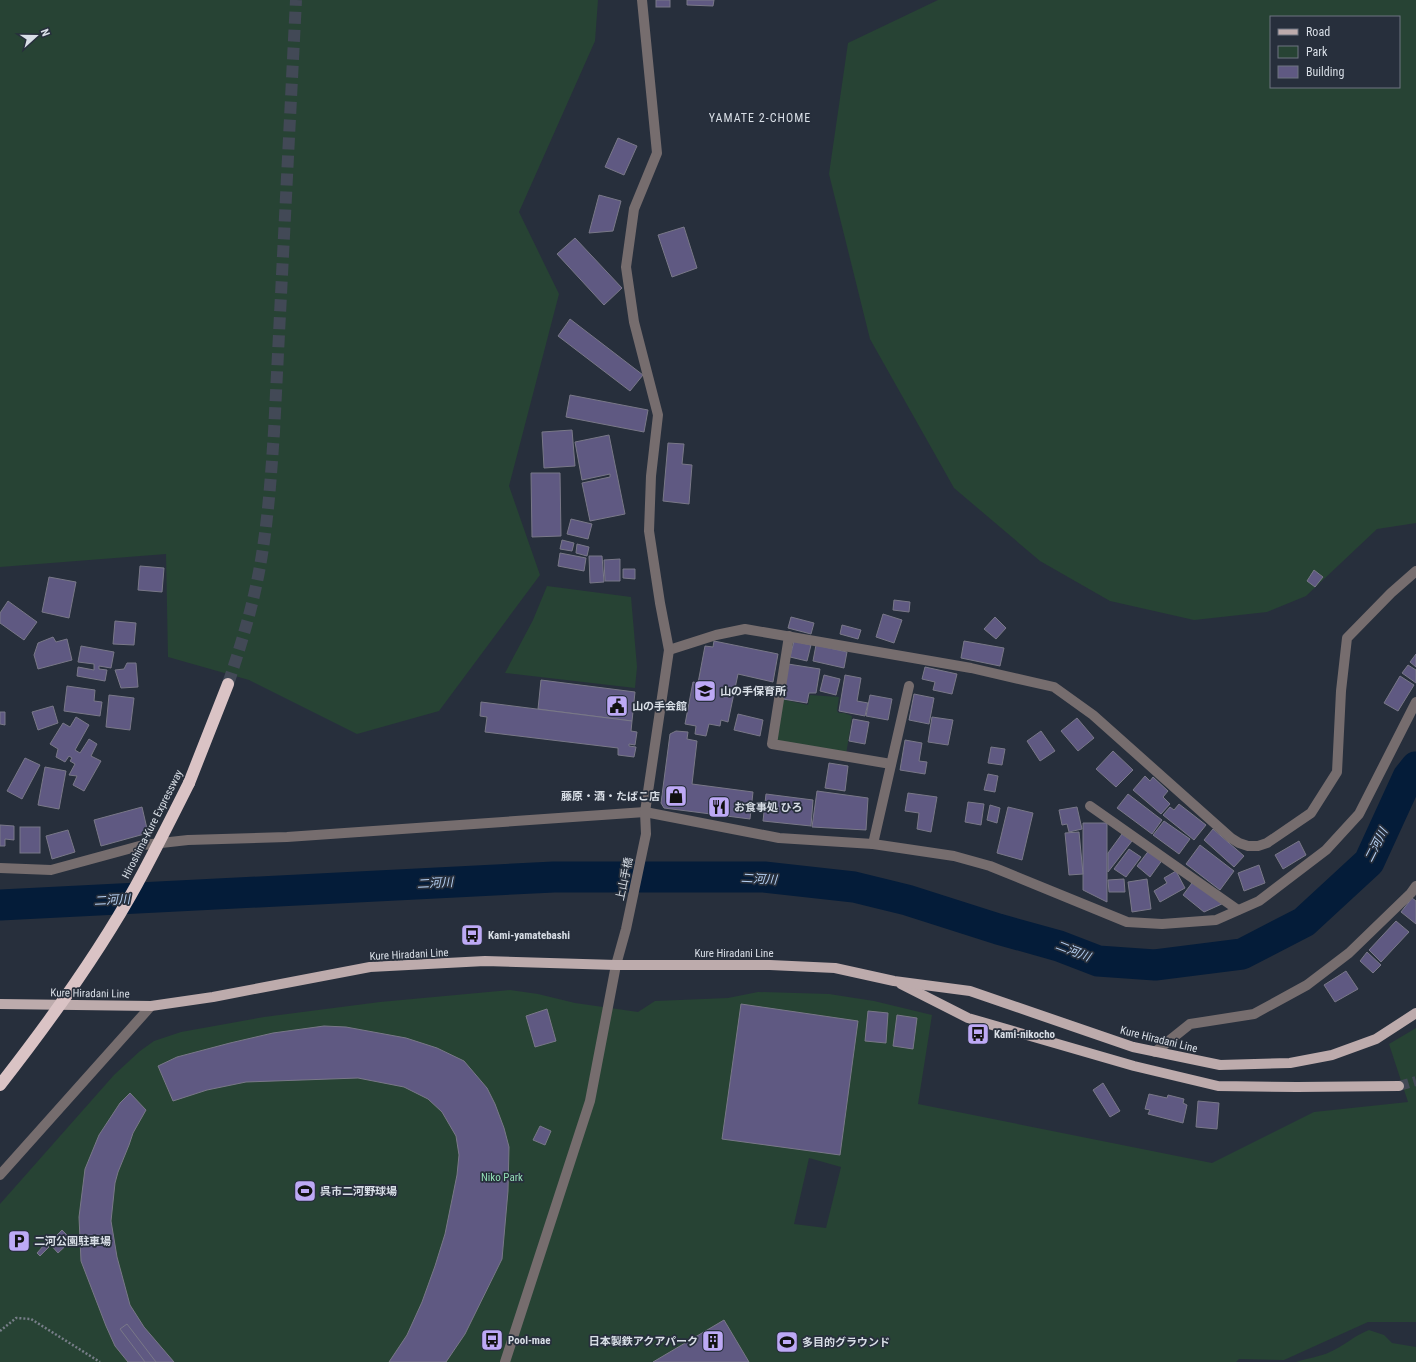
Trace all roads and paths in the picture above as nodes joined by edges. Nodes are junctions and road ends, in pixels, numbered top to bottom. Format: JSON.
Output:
{"nodes":[{"id":1,"x":642,"y":0,"type":"edge"},
{"id":2,"x":1416,"y":571,"type":"edge"},
{"id":3,"x":789,"y":636,"type":"junction"},
{"id":4,"x":669,"y":650,"type":"junction"},
{"id":5,"x":228,"y":684,"type":"tunnel mouth"},
{"id":6,"x":908,"y":686,"type":"dead end"},
{"id":7,"x":1416,"y":702,"type":"edge"},
{"id":8,"x":891,"y":764,"type":"junction"},
{"id":9,"x":1090,"y":806,"type":"dead end"},
{"id":10,"x":645,"y":812,"type":"junction"},
{"id":11,"x":874,"y":844,"type":"junction"},
{"id":12,"x":0,"y":868,"type":"edge"},
{"id":13,"x":1416,"y":886,"type":"edge"},
{"id":14,"x":1238,"y":910,"type":"junction"},
{"id":15,"x":616,"y":965,"type":"junction"},
{"id":16,"x":894,"y":981,"type":"junction"},
{"id":17,"x":0,"y":1004,"type":"edge"},
{"id":18,"x":151,"y":1006,"type":"junction"},
{"id":19,"x":1416,"y":1013,"type":"edge"},
{"id":20,"x":1155,"y":1052,"type":"junction"},
{"id":21,"x":0,"y":1085,"type":"edge"},
{"id":22,"x":1399,"y":1086,"type":"tunnel mouth"},
{"id":23,"x":0,"y":1175,"type":"edge"},
{"id":24,"x":0,"y":1331,"type":"edge"},
{"id":25,"x":100,"y":1362,"type":"edge"},
{"id":26,"x":505,"y":1362,"type":"edge"}],
"edges":[{"from":1,"to":4,"type":"street","name":"上山手橋"},
{"from":2,"to":3,"type":"street"},
{"from":3,"to":4,"type":"street"},
{"from":3,"to":8,"type":"street"},
{"from":4,"to":10,"type":"street","name":"上山手橋"},
{"from":5,"to":21,"type":"highway","name":"Hiroshima-Kure Expressway","bridge":true},
{"from":6,"to":8,"type":"street"},
{"from":7,"to":14,"type":"street"},
{"from":8,"to":11,"type":"street"},
{"from":9,"to":14,"type":"street"},
{"from":10,"to":11,"type":"street"},
{"from":10,"to":12,"type":"street"},
{"from":10,"to":15,"type":"street","name":"上山手橋"},
{"from":11,"to":14,"type":"street"},
{"from":13,"to":20,"type":"street"},
{"from":15,"to":16,"type":"main road","name":"Kure Hiradani Line"},
{"from":15,"to":18,"type":"main road","name":"Kure Hiradani Line"},
{"from":15,"to":26,"type":"street","name":"上山手橋"},
{"from":16,"to":20,"type":"main road","name":"Kure Hiradani Line"},
{"from":16,"to":22,"type":"main road","name":"Kure Hiradani Line"},
{"from":17,"to":18,"type":"main road","name":"Kure Hiradani Line"},
{"from":18,"to":23,"type":"street"},
{"from":19,"to":20,"type":"main road","name":"Kure Hiradani Line"},
{"from":24,"to":25,"type":"path"}]}
